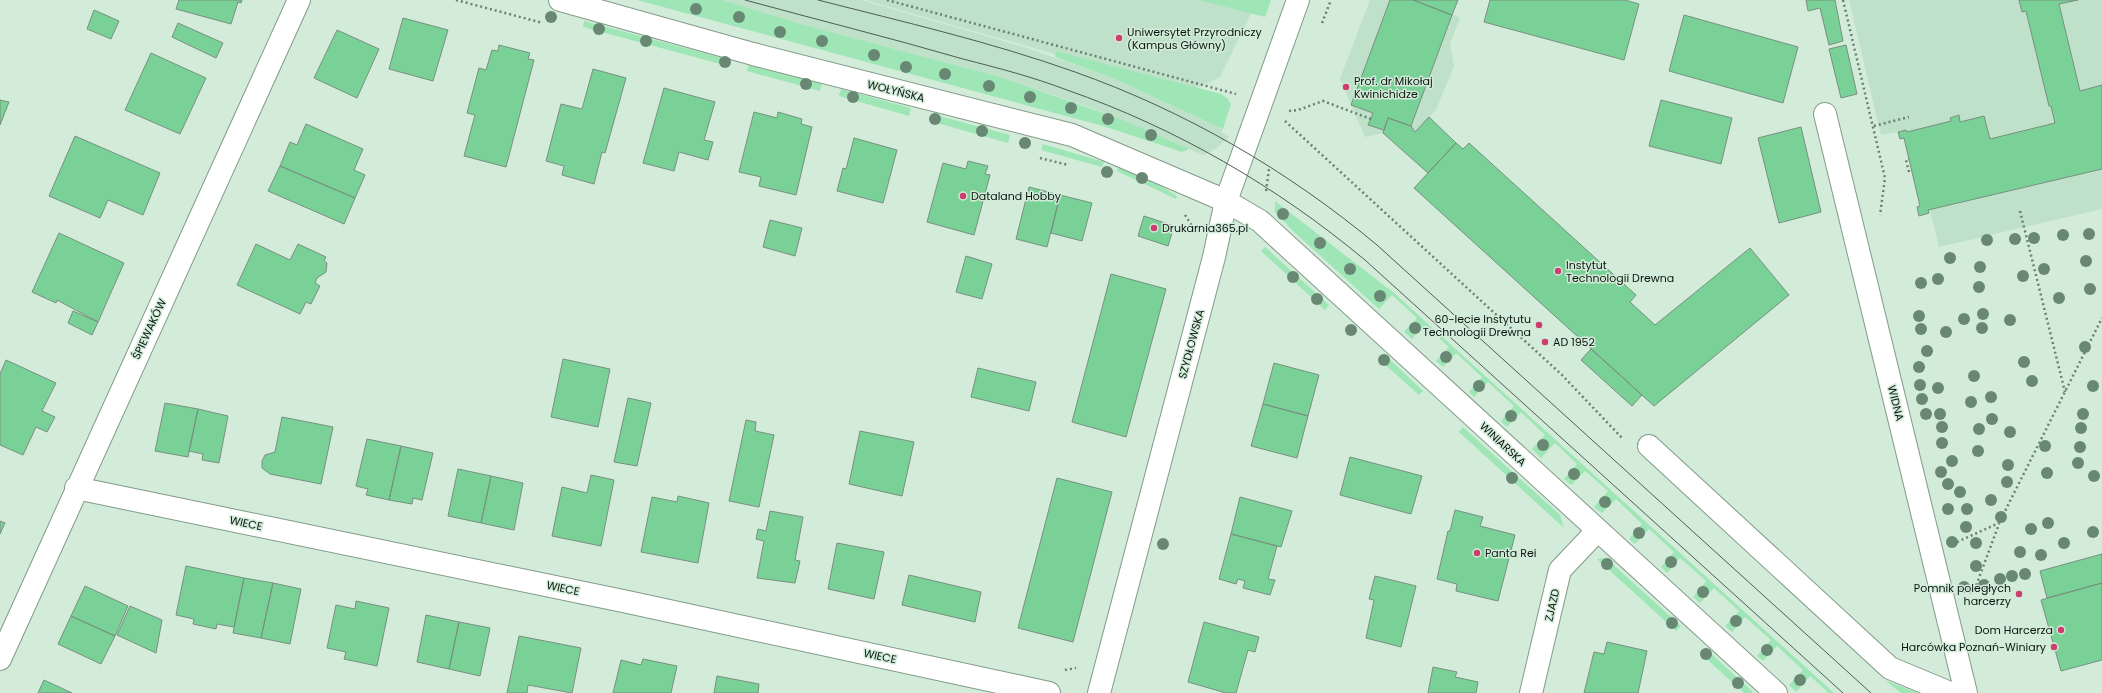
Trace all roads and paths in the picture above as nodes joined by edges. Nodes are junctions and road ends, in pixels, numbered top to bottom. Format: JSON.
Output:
{"nodes":[{"id":1,"x":299,"y":0,"type":"edge"},
{"id":2,"x":456,"y":0,"type":"edge"},
{"id":3,"x":560,"y":0,"type":"edge"},
{"id":4,"x":887,"y":0,"type":"edge"},
{"id":5,"x":1298,"y":0,"type":"edge"},
{"id":6,"x":1331,"y":0,"type":"edge"},
{"id":7,"x":1843,"y":0,"type":"edge"},
{"id":8,"x":548,"y":25,"type":"dead end"},
{"id":9,"x":1320,"y":29,"type":"dead end"},
{"id":10,"x":1236,"y":101,"type":"dead end"},
{"id":11,"x":1261,"y":102,"type":"junction"},
{"id":12,"x":1292,"y":104,"type":"dead end"},
{"id":13,"x":1289,"y":111,"type":"junction"},
{"id":14,"x":1825,"y":114,"type":"dead end"},
{"id":15,"x":1909,"y":117,"type":"dead end"},
{"id":16,"x":1371,"y":119,"type":"dead end"},
{"id":17,"x":1284,"y":121,"type":"junction"},
{"id":18,"x":1282,"y":126,"type":"dead end"},
{"id":19,"x":1874,"y":126,"type":"junction"},
{"id":20,"x":1036,"y":157,"type":"dead end"},
{"id":21,"x":1909,"y":159,"type":"dead end"},
{"id":22,"x":1075,"y":167,"type":"dead end"},
{"id":23,"x":1269,"y":167,"type":"dead end"},
{"id":24,"x":1908,"y":172,"type":"dead end"},
{"id":25,"x":1885,"y":178,"type":"dead end"},
{"id":26,"x":1226,"y":201,"type":"junction"},
{"id":27,"x":1182,"y":210,"type":"dead end"},
{"id":28,"x":2020,"y":211,"type":"dead end"},
{"id":29,"x":1260,"y":221,"type":"junction"},
{"id":30,"x":1194,"y":233,"type":"dead end"},
{"id":31,"x":2102,"y":318,"type":"edge"},
{"id":32,"x":2065,"y":392,"type":"junction"},
{"id":33,"x":1625,"y":442,"type":"dead end"},
{"id":34,"x":1649,"y":446,"type":"dead end"},
{"id":35,"x":76,"y":488,"type":"junction"},
{"id":36,"x":1999,"y":523,"type":"junction"},
{"id":37,"x":1597,"y":531,"type":"junction"},
{"id":38,"x":1932,"y":553,"type":"junction"},
{"id":39,"x":1968,"y":596,"type":"dead end"},
{"id":40,"x":0,"y":659,"type":"edge"},
{"id":41,"x":1049,"y":693,"type":"edge"},
{"id":42,"x":1099,"y":693,"type":"edge"},
{"id":43,"x":1530,"y":693,"type":"edge"},
{"id":44,"x":1776,"y":693,"type":"edge"},
{"id":45,"x":1950,"y":693,"type":"edge"},
{"id":46,"x":1966,"y":693,"type":"edge"}],
"edges":[{"from":1,"to":35,"type":"street","name":"ŚPIEWAKÓW"},
{"from":2,"to":8,"type":"path"},
{"from":3,"to":26,"type":"street","name":"WOŁYŃSKA"},
{"from":4,"to":10,"type":"path"},
{"from":5,"to":11,"type":"street","name":"SZYDŁOWSKA"},
{"from":6,"to":9,"type":"path"},
{"from":7,"to":19,"type":"path"},
{"from":11,"to":13,"type":"path"},
{"from":11,"to":26,"type":"street","name":"SZYDŁOWSKA"},
{"from":12,"to":13,"type":"path"},
{"from":13,"to":16,"type":"path"},
{"from":13,"to":17,"type":"path"},
{"from":14,"to":38,"type":"street","name":"WIDNA"},
{"from":15,"to":19,"type":"path"},
{"from":17,"to":18,"type":"path"},
{"from":17,"to":33,"type":"path"},
{"from":19,"to":25,"type":"path"},
{"from":20,"to":22,"type":"path"},
{"from":21,"to":24,"type":"path"},
{"from":23,"to":29,"type":"path"},
{"from":26,"to":29,"type":"street","name":"WINIARSKA"},
{"from":26,"to":42,"type":"street","name":"SZYDŁOWSKA"},
{"from":27,"to":30,"type":"path"},
{"from":28,"to":32,"type":"path"},
{"from":29,"to":37,"type":"street","name":"WINIARSKA"},
{"from":31,"to":32,"type":"path"},
{"from":32,"to":36,"type":"path"},
{"from":34,"to":45,"type":"street"},
{"from":35,"to":40,"type":"street","name":"ŚPIEWAKÓW"},
{"from":35,"to":41,"type":"street","name":"WIECE"},
{"from":36,"to":38,"type":"path"},
{"from":36,"to":39,"type":"path"},
{"from":37,"to":43,"type":"street","name":"ZJAZD"},
{"from":37,"to":44,"type":"street","name":"WINIARSKA"},
{"from":38,"to":46,"type":"street","name":"WIDNA"}]}
